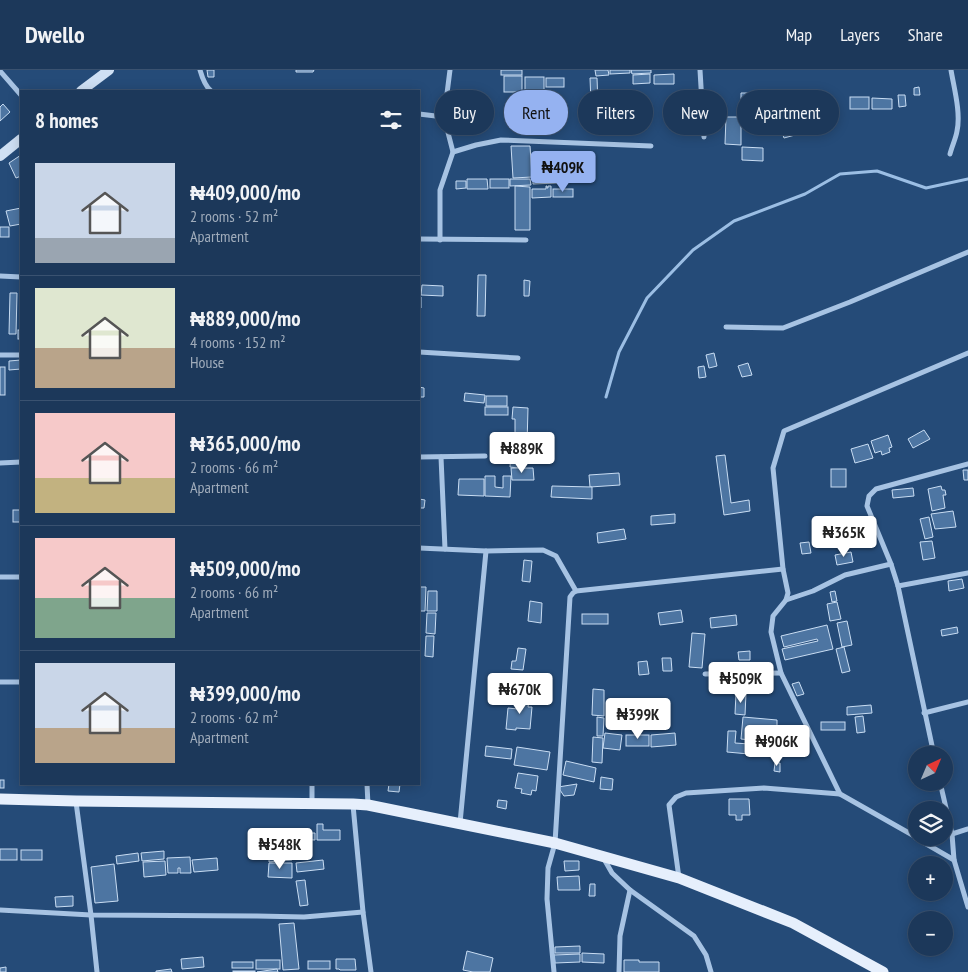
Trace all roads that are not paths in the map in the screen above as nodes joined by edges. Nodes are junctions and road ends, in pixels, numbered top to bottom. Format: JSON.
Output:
{"nodes":[{"id":1,"x":108,"y":70,"type":"edge"},
{"id":2,"x":200,"y":70,"type":"edge"},
{"id":3,"x":450,"y":70,"type":"edge"},
{"id":4,"x":700,"y":70,"type":"edge"},
{"id":5,"x":950,"y":70,"type":"edge"},
{"id":6,"x":0,"y":72,"type":"edge"},
{"id":7,"x":82,"y":90,"type":"edge"},
{"id":8,"x":208,"y":90,"type":"edge"},
{"id":9,"x":447,"y":90,"type":"edge"},
{"id":10,"x":20,"y":94,"type":"edge"},
{"id":11,"x":420,"y":114,"type":"edge"},
{"id":12,"x":435,"y":116,"type":"edge"},
{"id":13,"x":448,"y":135,"type":"edge"},
{"id":14,"x":704,"y":136,"type":"dead end"},
{"id":15,"x":20,"y":140,"type":"edge"},
{"id":16,"x":651,"y":146,"type":"dead end"},
{"id":17,"x":452,"y":152,"type":"junction"},
{"id":18,"x":950,"y":154,"type":"dead end"},
{"id":19,"x":0,"y":156,"type":"edge"},
{"id":20,"x":420,"y":239,"type":"edge"},
{"id":21,"x":440,"y":240,"type":"junction"},
{"id":22,"x":526,"y":240,"type":"dead end"},
{"id":23,"x":968,"y":252,"type":"edge"},
{"id":24,"x":0,"y":276,"type":"edge"},
{"id":25,"x":20,"y":277,"type":"edge"},
{"id":26,"x":726,"y":327,"type":"dead end"},
{"id":27,"x":420,"y":352,"type":"edge"},
{"id":28,"x":968,"y":353,"type":"edge"},
{"id":29,"x":20,"y":354,"type":"edge"},
{"id":30,"x":0,"y":355,"type":"edge"},
{"id":31,"x":518,"y":358,"type":"dead end"},
{"id":32,"x":441,"y":456,"type":"junction"},
{"id":33,"x":485,"y":456,"type":"dead end"},
{"id":34,"x":420,"y":457,"type":"edge"},
{"id":35,"x":20,"y":462,"type":"edge"},
{"id":36,"x":0,"y":463,"type":"edge"},
{"id":37,"x":968,"y":464,"type":"edge"},
{"id":38,"x":420,"y":548,"type":"edge"},
{"id":39,"x":444,"y":549,"type":"junction"},
{"id":40,"x":486,"y":550,"type":"junction"},
{"id":41,"x":891,"y":564,"type":"junction"},
{"id":42,"x":783,"y":569,"type":"junction"},
{"id":43,"x":968,"y":573,"type":"edge"},
{"id":44,"x":0,"y":577,"type":"edge"},
{"id":45,"x":20,"y":577,"type":"edge"},
{"id":46,"x":898,"y":586,"type":"junction"},
{"id":47,"x":576,"y":591,"type":"junction"},
{"id":48,"x":786,"y":600,"type":"junction"},
{"id":49,"x":781,"y":673,"type":"junction"},
{"id":50,"x":705,"y":674,"type":"dead end"},
{"id":51,"x":0,"y":682,"type":"edge"},
{"id":52,"x":20,"y":682,"type":"edge"},
{"id":53,"x":968,"y":702,"type":"edge"},
{"id":54,"x":924,"y":712,"type":"junction"},
{"id":55,"x":932,"y":746,"type":"edge"},
{"id":56,"x":312,"y":785,"type":"edge"},
{"id":57,"x":367,"y":785,"type":"edge"},
{"id":58,"x":840,"y":794,"type":"junction"},
{"id":59,"x":0,"y":799,"type":"edge"},
{"id":60,"x":76,"y":801,"type":"junction"},
{"id":61,"x":312,"y":803,"type":"junction"},
{"id":62,"x":353,"y":804,"type":"junction"},
{"id":63,"x":368,"y":805,"type":"junction"},
{"id":64,"x":460,"y":823,"type":"junction"},
{"id":65,"x":968,"y":829,"type":"edge"},
{"id":66,"x":908,"y":832,"type":"edge"},
{"id":67,"x":953,"y":834,"type":"edge"},
{"id":68,"x":555,"y":843,"type":"junction"},
{"id":69,"x":931,"y":846,"type":"edge"},
{"id":70,"x":953,"y":846,"type":"edge"},
{"id":71,"x":603,"y":856,"type":"junction"},
{"id":72,"x":954,"y":860,"type":"junction"},
{"id":73,"x":679,"y":878,"type":"junction"},
{"id":74,"x":630,"y":890,"type":"junction"},
{"id":75,"x":968,"y":908,"type":"edge"},
{"id":76,"x":0,"y":910,"type":"edge"},
{"id":77,"x":363,"y":912,"type":"junction"},
{"id":78,"x":91,"y":915,"type":"junction"},
{"id":79,"x":97,"y":972,"type":"edge"},
{"id":80,"x":371,"y":972,"type":"edge"},
{"id":81,"x":554,"y":972,"type":"edge"},
{"id":82,"x":619,"y":972,"type":"edge"},
{"id":83,"x":711,"y":972,"type":"edge"},
{"id":84,"x":883,"y":972,"type":"edge"}],
"edges":[{"from":1,"to":7,"type":"street"},
{"from":2,"to":8,"type":"street"},
{"from":3,"to":9,"type":"street"},
{"from":4,"to":14,"type":"street"},
{"from":5,"to":18,"type":"street"},
{"from":6,"to":10,"type":"street"},
{"from":11,"to":12,"type":"street"},
{"from":13,"to":17,"type":"street"},
{"from":15,"to":19,"type":"street"},
{"from":16,"to":17,"type":"street"},
{"from":17,"to":21,"type":"street"},
{"from":20,"to":21,"type":"street"},
{"from":21,"to":22,"type":"street"},
{"from":23,"to":26,"type":"street"},
{"from":24,"to":25,"type":"street"},
{"from":27,"to":31,"type":"street"},
{"from":28,"to":42,"type":"street"},
{"from":29,"to":30,"type":"street"},
{"from":32,"to":33,"type":"street"},
{"from":32,"to":34,"type":"street"},
{"from":32,"to":39,"type":"street"},
{"from":35,"to":36,"type":"street"},
{"from":37,"to":41,"type":"street"},
{"from":38,"to":39,"type":"street"},
{"from":39,"to":40,"type":"street"},
{"from":40,"to":47,"type":"street"},
{"from":40,"to":64,"type":"street"},
{"from":41,"to":46,"type":"street"},
{"from":41,"to":48,"type":"street"},
{"from":42,"to":47,"type":"street"},
{"from":42,"to":48,"type":"street"},
{"from":43,"to":46,"type":"street"},
{"from":44,"to":45,"type":"street"},
{"from":46,"to":54,"type":"street"},
{"from":47,"to":68,"type":"street"},
{"from":48,"to":49,"type":"street"},
{"from":49,"to":50,"type":"street"},
{"from":49,"to":58,"type":"street"},
{"from":51,"to":52,"type":"street"},
{"from":53,"to":54,"type":"street"},
{"from":54,"to":55,"type":"street"},
{"from":56,"to":61,"type":"street"},
{"from":57,"to":63,"type":"street"},
{"from":58,"to":66,"type":"street"},
{"from":58,"to":73,"type":"street"},
{"from":59,"to":60,"type":"main road"},
{"from":60,"to":61,"type":"main road"},
{"from":60,"to":78,"type":"street"},
{"from":61,"to":62,"type":"main road"},
{"from":62,"to":63,"type":"main road"},
{"from":62,"to":77,"type":"street"},
{"from":63,"to":64,"type":"main road"},
{"from":64,"to":68,"type":"main road"},
{"from":65,"to":67,"type":"street"},
{"from":68,"to":71,"type":"main road"},
{"from":68,"to":81,"type":"street"},
{"from":69,"to":72,"type":"street"},
{"from":70,"to":72,"type":"street"},
{"from":71,"to":73,"type":"main road"},
{"from":71,"to":74,"type":"street"},
{"from":72,"to":75,"type":"street"},
{"from":73,"to":84,"type":"main road"},
{"from":74,"to":82,"type":"street"},
{"from":74,"to":83,"type":"street"},
{"from":76,"to":78,"type":"street"},
{"from":77,"to":78,"type":"street"},
{"from":77,"to":80,"type":"street"},
{"from":78,"to":79,"type":"street"}]}
